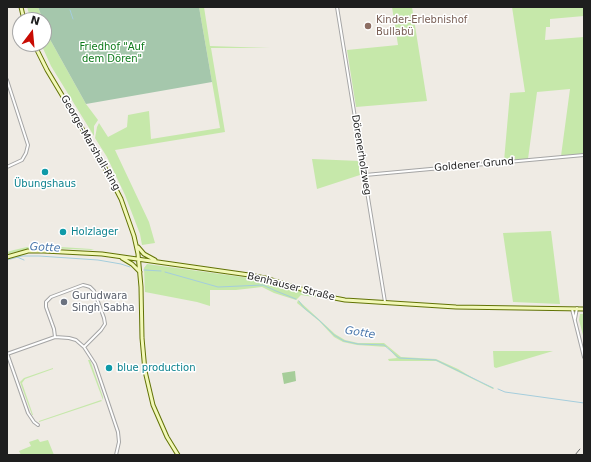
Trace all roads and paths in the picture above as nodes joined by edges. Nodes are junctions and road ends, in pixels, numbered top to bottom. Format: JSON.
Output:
{"nodes":[{"id":1,"x":337,"y":7,"type":"edge"},
{"id":2,"x":38,"y":52,"type":"edge"},
{"id":3,"x":7,"y":80,"type":"edge"},
{"id":4,"x":584,"y":155,"type":"edge"},
{"id":5,"x":7,"y":167,"type":"edge"},
{"id":6,"x":365,"y":175,"type":"junction"},
{"id":7,"x":137,"y":246,"type":"junction"},
{"id":8,"x":7,"y":257,"type":"edge"},
{"id":9,"x":119,"y":257,"type":"junction"},
{"id":10,"x":139,"y":259,"type":"junction"},
{"id":11,"x":158,"y":262,"type":"junction"},
{"id":12,"x":140,"y":273,"type":"junction"},
{"id":13,"x":385,"y":303,"type":"junction"},
{"id":14,"x":572,"y":308,"type":"junction"},
{"id":15,"x":577,"y":308,"type":"junction"},
{"id":16,"x":584,"y":309,"type":"edge"},
{"id":17,"x":575,"y":319,"type":"junction"},
{"id":18,"x":55,"y":337,"type":"junction"},
{"id":19,"x":583,"y":345,"type":"edge"},
{"id":20,"x":84,"y":347,"type":"junction"},
{"id":21,"x":7,"y":354,"type":"edge"},
{"id":22,"x":584,"y":357,"type":"edge"},
{"id":23,"x":38,"y":425,"type":"dead end"},
{"id":24,"x":116,"y":455,"type":"edge"},
{"id":25,"x":178,"y":455,"type":"edge"}],
"edges":[{"from":1,"to":6,"type":"street","name":"Dörenerholzweg"},
{"from":2,"to":7,"type":"main road","name":"George-Marshall-Ring"},
{"from":3,"to":5,"type":"street"},
{"from":4,"to":6,"type":"street","name":"Goldener Grund"},
{"from":6,"to":13,"type":"street","name":"Dörenerholzweg"},
{"from":7,"to":10,"type":"main road","name":"George-Marshall-Ring"},
{"from":7,"to":11,"type":"main road"},
{"from":8,"to":9,"type":"main road","name":"Benhauser Straße"},
{"from":9,"to":10,"type":"main road","name":"Benhauser Straße"},
{"from":9,"to":12,"type":"main road"},
{"from":10,"to":11,"type":"main road","name":"Benhauser Straße"},
{"from":10,"to":12,"type":"main road","name":"George-Marshall-Ring"},
{"from":11,"to":13,"type":"main road","name":"Benhauser Straße"},
{"from":12,"to":25,"type":"main road","name":"George-Marshall-Ring"},
{"from":13,"to":14,"type":"main road","name":"Benhauser Straße"},
{"from":14,"to":15,"type":"main road","name":"Benhauser Straße"},
{"from":14,"to":17,"type":"street"},
{"from":15,"to":16,"type":"main road","name":"Benhauser Straße"},
{"from":15,"to":17,"type":"street"},
{"from":17,"to":19,"type":"street"},
{"from":18,"to":20,"type":"street"},
{"from":18,"to":20,"type":"street"},
{"from":18,"to":21,"type":"street"},
{"from":19,"to":22,"type":"street"},
{"from":20,"to":24,"type":"street"},
{"from":21,"to":23,"type":"street"}]}
